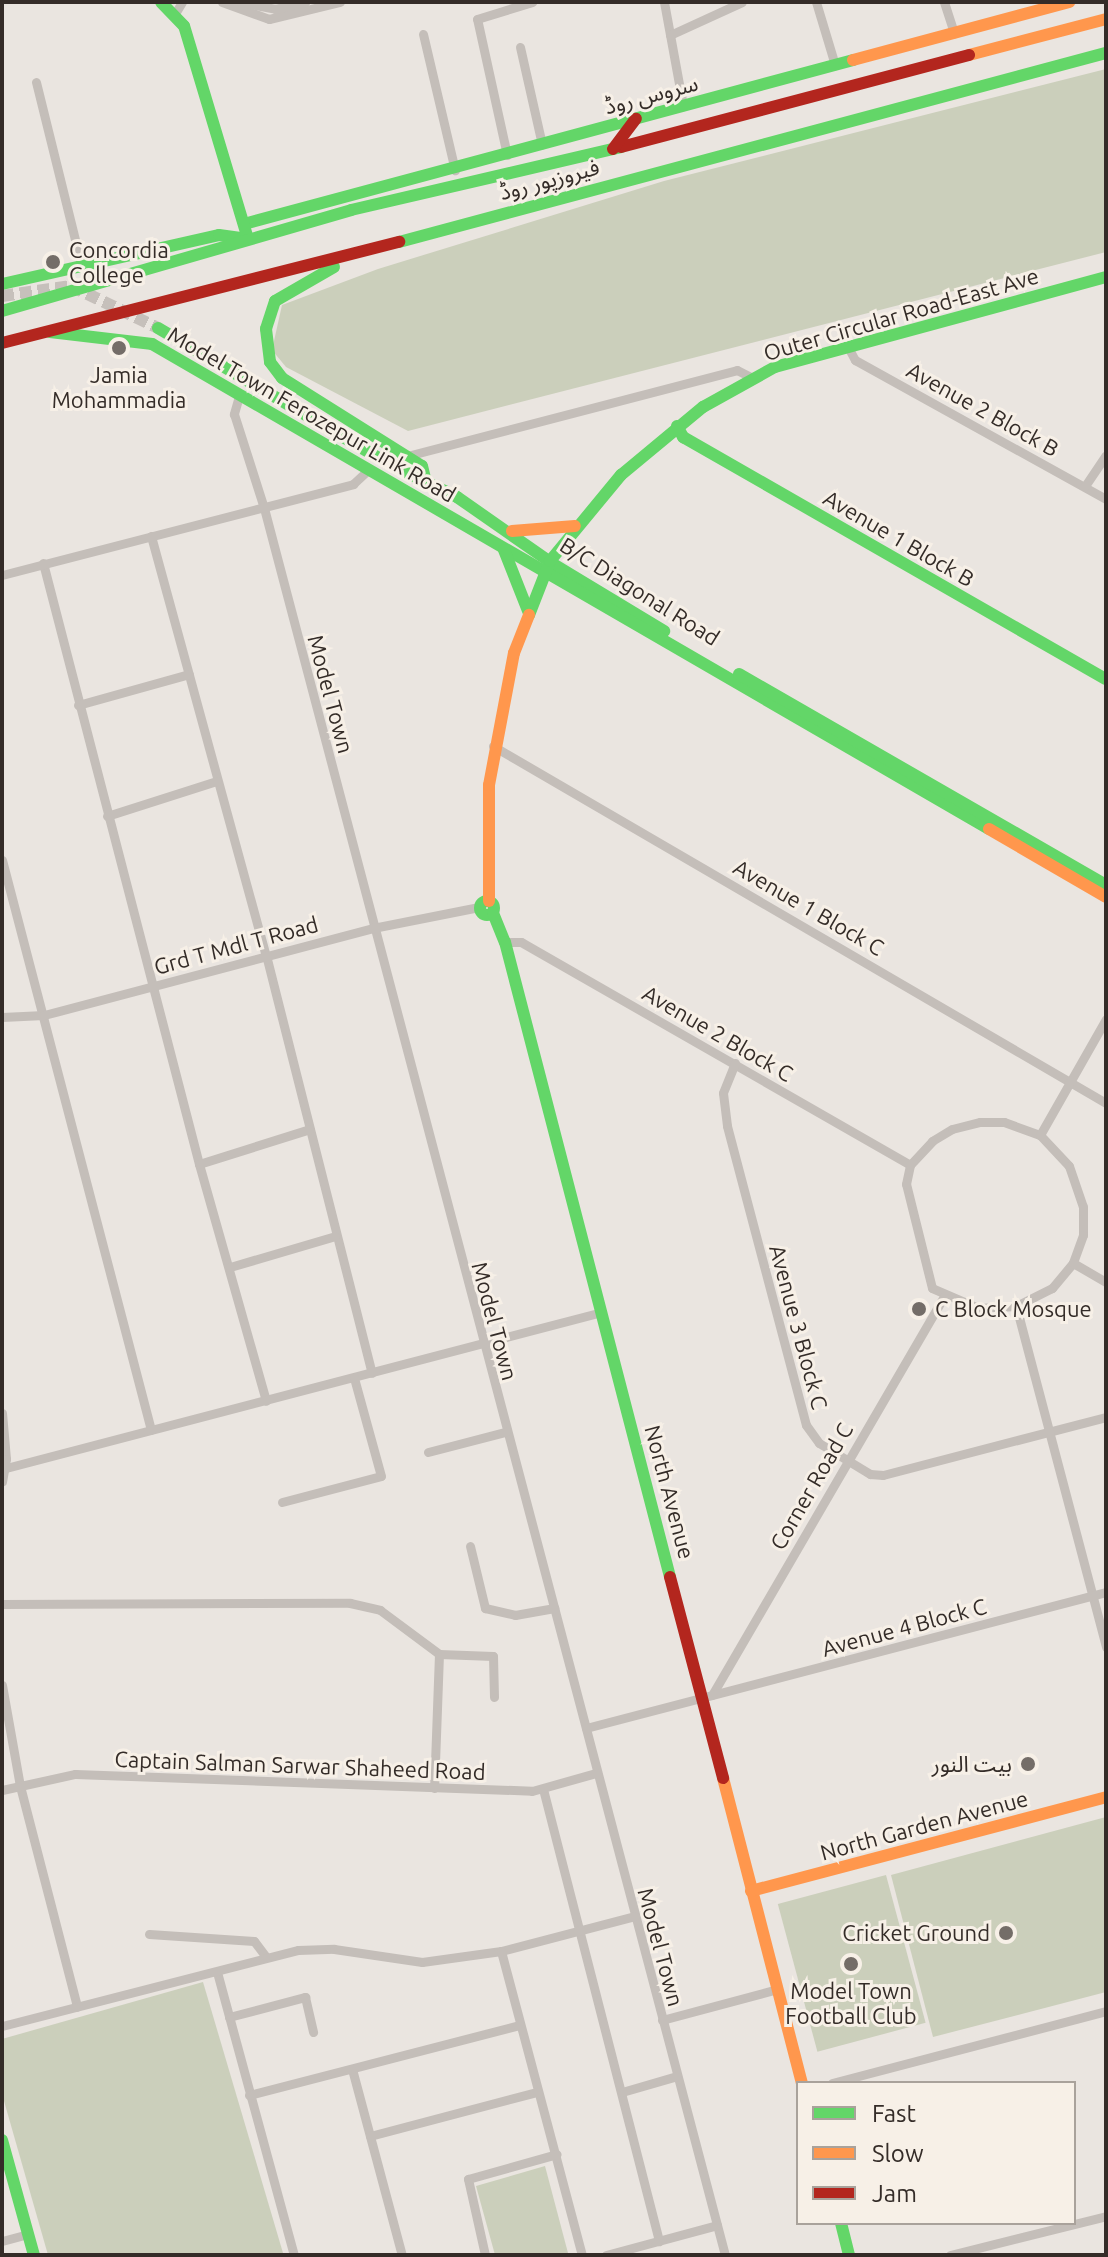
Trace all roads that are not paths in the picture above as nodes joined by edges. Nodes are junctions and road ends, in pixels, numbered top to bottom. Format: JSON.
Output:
{"nodes":[{"id":1,"x":161,"y":2,"type":"edge"},
{"id":2,"x":224,"y":2,"type":"edge"},
{"id":3,"x":240,"y":2,"type":"edge"},
{"id":4,"x":305,"y":2,"type":"edge"},
{"id":5,"x":340,"y":2,"type":"edge"},
{"id":6,"x":532,"y":2,"type":"edge"},
{"id":7,"x":742,"y":2,"type":"edge"},
{"id":8,"x":816,"y":2,"type":"edge"},
{"id":9,"x":944,"y":2,"type":"edge"},
{"id":10,"x":1069,"y":2,"type":"edge"},
{"id":11,"x":665,"y":3,"type":"edge"},
{"id":12,"x":179,"y":7,"type":"edge"},
{"id":13,"x":1106,"y":19,"type":"edge"},
{"id":14,"x":954,"y":33,"type":"junction"},
{"id":15,"x":423,"y":34,"type":"dead end"},
{"id":16,"x":670,"y":35,"type":"junction"},
{"id":17,"x":520,"y":47,"type":"dead end"},
{"id":18,"x":1106,"y":53,"type":"edge"},
{"id":19,"x":835,"y":65,"type":"junction"},
{"id":20,"x":36,"y":82,"type":"dead end"},
{"id":21,"x":683,"y":106,"type":"junction"},
{"id":22,"x":636,"y":119,"type":"junction"},
{"id":23,"x":542,"y":145,"type":"junction"},
{"id":24,"x":613,"y":149,"type":"junction"},
{"id":25,"x":507,"y":155,"type":"junction"},
{"id":26,"x":455,"y":170,"type":"junction"},
{"id":27,"x":244,"y":224,"type":"junction"},
{"id":28,"x":248,"y":239,"type":"junction"},
{"id":29,"x":370,"y":249,"type":"junction"},
{"id":30,"x":81,"y":264,"type":"junction"},
{"id":31,"x":1106,"y":277,"type":"edge"},
{"id":32,"x":2,"y":284,"type":"edge"},
{"id":33,"x":2,"y":311,"type":"edge"},
{"id":34,"x":158,"y":328,"type":"tunnel mouth"},
{"id":35,"x":47,"y":331,"type":"junction"},
{"id":36,"x":2,"y":343,"type":"edge"},
{"id":37,"x":848,"y":347,"type":"junction"},
{"id":38,"x":753,"y":378,"type":"junction"},
{"id":39,"x":239,"y":396,"type":"junction"},
{"id":40,"x":677,"y":426,"type":"junction"},
{"id":41,"x":1106,"y":455,"type":"edge"},
{"id":42,"x":407,"y":456,"type":"junction"},
{"id":43,"x":368,"y":470,"type":"junction"},
{"id":44,"x":425,"y":478,"type":"junction"},
{"id":45,"x":1085,"y":486,"type":"junction"},
{"id":46,"x":1106,"y":499,"type":"edge"},
{"id":47,"x":264,"y":508,"type":"junction"},
{"id":48,"x":575,"y":526,"type":"junction"},
{"id":49,"x":512,"y":531,"type":"junction"},
{"id":50,"x":151,"y":536,"type":"junction"},
{"id":51,"x":504,"y":550,"type":"junction"},
{"id":52,"x":43,"y":563,"type":"junction"},
{"id":53,"x":547,"y":566,"type":"junction"},
{"id":54,"x":2,"y":575,"type":"edge"},
{"id":55,"x":528,"y":611,"type":"junction"},
{"id":56,"x":189,"y":674,"type":"junction"},
{"id":57,"x":1106,"y":679,"type":"edge"},
{"id":58,"x":78,"y":705,"type":"junction"},
{"id":59,"x":493,"y":746,"type":"junction"},
{"id":60,"x":217,"y":781,"type":"junction"},
{"id":61,"x":107,"y":816,"type":"junction"},
{"id":62,"x":2,"y":860,"type":"edge"},
{"id":63,"x":1106,"y":885,"type":"edge"},
{"id":64,"x":1106,"y":897,"type":"edge"},
{"id":65,"x":487,"y":907,"type":"junction"},
{"id":66,"x":373,"y":928,"type":"junction"},
{"id":67,"x":505,"y":942,"type":"junction"},
{"id":68,"x":266,"y":955,"type":"junction"},
{"id":69,"x":152,"y":986,"type":"junction"},
{"id":70,"x":44,"y":1015,"type":"junction"},
{"id":71,"x":2,"y":1017,"type":"edge"},
{"id":72,"x":1106,"y":1019,"type":"edge"},
{"id":73,"x":735,"y":1063,"type":"junction"},
{"id":74,"x":1070,"y":1082,"type":"junction"},
{"id":75,"x":1106,"y":1103,"type":"edge"},
{"id":76,"x":310,"y":1129,"type":"junction"},
{"id":77,"x":1040,"y":1135,"type":"junction"},
{"id":78,"x":199,"y":1164,"type":"junction"},
{"id":79,"x":910,"y":1165,"type":"junction"},
{"id":80,"x":335,"y":1236,"type":"junction"},
{"id":81,"x":1073,"y":1263,"type":"junction"},
{"id":82,"x":230,"y":1267,"type":"junction"},
{"id":83,"x":1106,"y":1282,"type":"edge"},
{"id":84,"x":944,"y":1297,"type":"junction"},
{"id":85,"x":1016,"y":1306,"type":"junction"},
{"id":86,"x":602,"y":1312,"type":"junction"},
{"id":87,"x":483,"y":1344,"type":"junction"},
{"id":88,"x":372,"y":1373,"type":"junction"},
{"id":89,"x":354,"y":1378,"type":"junction"},
{"id":90,"x":266,"y":1401,"type":"junction"},
{"id":91,"x":2,"y":1413,"type":"edge"},
{"id":92,"x":1106,"y":1417,"type":"edge"},
{"id":93,"x":151,"y":1430,"type":"junction"},
{"id":94,"x":505,"y":1432,"type":"junction"},
{"id":95,"x":1047,"y":1432,"type":"junction"},
{"id":96,"x":428,"y":1452,"type":"dead end"},
{"id":97,"x":847,"y":1461,"type":"junction"},
{"id":98,"x":6,"y":1468,"type":"junction"},
{"id":99,"x":2,"y":1482,"type":"edge"},
{"id":100,"x":282,"y":1502,"type":"dead end"},
{"id":101,"x":470,"y":1546,"type":"dead end"},
{"id":102,"x":1106,"y":1592,"type":"edge"},
{"id":103,"x":1092,"y":1595,"type":"junction"},
{"id":104,"x":2,"y":1604,"type":"edge"},
{"id":105,"x":554,"y":1608,"type":"junction"},
{"id":106,"x":1106,"y":1647,"type":"edge"},
{"id":107,"x":439,"y":1654,"type":"junction"},
{"id":108,"x":2,"y":1685,"type":"edge"},
{"id":109,"x":708,"y":1696,"type":"junction"},
{"id":110,"x":494,"y":1697,"type":"dead end"},
{"id":111,"x":586,"y":1728,"type":"junction"},
{"id":112,"x":596,"y":1773,"type":"junction"},
{"id":113,"x":20,"y":1786,"type":"junction"},
{"id":114,"x":434,"y":1788,"type":"junction"},
{"id":115,"x":543,"y":1789,"type":"junction"},
{"id":116,"x":2,"y":1790,"type":"edge"},
{"id":117,"x":1106,"y":1797,"type":"edge"},
{"id":118,"x":751,"y":1891,"type":"junction"},
{"id":119,"x":635,"y":1916,"type":"junction"},
{"id":120,"x":578,"y":1931,"type":"junction"},
{"id":121,"x":149,"y":1934,"type":"dead end"},
{"id":122,"x":501,"y":1951,"type":"junction"},
{"id":123,"x":266,"y":1957,"type":"junction"},
{"id":124,"x":217,"y":1972,"type":"junction"},
{"id":125,"x":778,"y":1989,"type":"junction"},
{"id":126,"x":77,"y":2007,"type":"junction"},
{"id":127,"x":1106,"y":2011,"type":"edge"},
{"id":128,"x":229,"y":2017,"type":"junction"},
{"id":129,"x":662,"y":2020,"type":"junction"},
{"id":130,"x":520,"y":2025,"type":"junction"},
{"id":131,"x":2,"y":2026,"type":"edge"},
{"id":132,"x":313,"y":2032,"type":"dead end"},
{"id":133,"x":352,"y":2069,"type":"junction"},
{"id":134,"x":677,"y":2076,"type":"junction"},
{"id":135,"x":801,"y":2081,"type":"edge"},
{"id":136,"x":840,"y":2081,"type":"edge"},
{"id":137,"x":537,"y":2092,"type":"junction"},
{"id":138,"x":622,"y":2092,"type":"junction"},
{"id":139,"x":249,"y":2095,"type":"junction"},
{"id":140,"x":370,"y":2136,"type":"junction"},
{"id":141,"x":2,"y":2140,"type":"edge"},
{"id":142,"x":557,"y":2154,"type":"junction"},
{"id":143,"x":1106,"y":2216,"type":"edge"},
{"id":144,"x":1076,"y":2224,"type":"edge"},
{"id":145,"x":717,"y":2225,"type":"junction"},
{"id":146,"x":842,"y":2225,"type":"edge"},
{"id":147,"x":1070,"y":2225,"type":"edge"},
{"id":148,"x":28,"y":2234,"type":"junction"},
{"id":149,"x":2,"y":2241,"type":"edge"},
{"id":150,"x":659,"y":2241,"type":"junction"},
{"id":151,"x":34,"y":2255,"type":"edge"},
{"id":152,"x":294,"y":2255,"type":"edge"},
{"id":153,"x":402,"y":2255,"type":"edge"},
{"id":154,"x":485,"y":2255,"type":"edge"},
{"id":155,"x":582,"y":2255,"type":"edge"},
{"id":156,"x":606,"y":2255,"type":"edge"},
{"id":157,"x":725,"y":2255,"type":"edge"},
{"id":158,"x":849,"y":2255,"type":"edge"},
{"id":159,"x":950,"y":2255,"type":"edge"}],
"edges":[{"from":1,"to":12,"type":"street"},
{"from":2,"to":5,"type":"street"},
{"from":3,"to":4,"type":"street"},
{"from":6,"to":25,"type":"street"},
{"from":7,"to":16,"type":"street"},
{"from":8,"to":19,"type":"street"},
{"from":9,"to":14,"type":"street"},
{"from":10,"to":14,"type":"street","name":"سروس روڈ"},
{"from":11,"to":16,"type":"street"},
{"from":12,"to":27,"type":"street"},
{"from":13,"to":24,"type":"street","name":"فیروزپور روڈ"},
{"from":14,"to":19,"type":"street","name":"سروس روڈ"},
{"from":15,"to":26,"type":"street"},
{"from":16,"to":21,"type":"street"},
{"from":17,"to":23,"type":"street"},
{"from":18,"to":29,"type":"street","name":"فیروزپور روڈ"},
{"from":19,"to":21,"type":"street","name":"سروس روڈ"},
{"from":20,"to":30,"type":"street"},
{"from":21,"to":22,"type":"street","name":"سروس روڈ"},
{"from":22,"to":23,"type":"street","name":"سروس روڈ"},
{"from":22,"to":24,"type":"street"},
{"from":23,"to":25,"type":"street","name":"سروس روڈ"},
{"from":24,"to":28,"type":"street","name":"فیروزپور روڈ"},
{"from":25,"to":26,"type":"street","name":"سروس روڈ"},
{"from":26,"to":27,"type":"street","name":"سروس روڈ"},
{"from":27,"to":28,"type":"street"},
{"from":28,"to":30,"type":"street","name":"فیروزپور روڈ"},
{"from":28,"to":33,"type":"street","name":"فیروزپور روڈ"},
{"from":29,"to":35,"type":"street","name":"فیروزپور روڈ"},
{"from":29,"to":42,"type":"street"},
{"from":30,"to":32,"type":"street","name":"فیروزپور روڈ"},
{"from":31,"to":37,"type":"street","name":"Outer Circular Road-East Ave"},
{"from":34,"to":44,"type":"street","name":"B/C Diagonal Road"},
{"from":35,"to":36,"type":"street","name":"فیروزپور روڈ"},
{"from":35,"to":39,"type":"street","name":"Model Town Ferozepur Link Road"},
{"from":37,"to":38,"type":"street","name":"Outer Circular Road-East Ave"},
{"from":37,"to":45,"type":"street","name":"Avenue 2 Block B"},
{"from":38,"to":40,"type":"street","name":"Outer Circular Road-East Ave"},
{"from":38,"to":42,"type":"street"},
{"from":39,"to":43,"type":"street","name":"Model Town Ferozepur Link Road"},
{"from":39,"to":47,"type":"street","name":"Model Town"},
{"from":40,"to":48,"type":"street","name":"Outer Circular Road-East Ave"},
{"from":40,"to":57,"type":"street","name":"Avenue 1 Block B"},
{"from":41,"to":45,"type":"street"},
{"from":42,"to":44,"type":"street"},
{"from":43,"to":47,"type":"street"},
{"from":43,"to":51,"type":"street","name":"Model Town Ferozepur Link Road"},
{"from":44,"to":49,"type":"street","name":"B/C Diagonal Road"},
{"from":45,"to":46,"type":"street","name":"Avenue 2 Block B"},
{"from":47,"to":50,"type":"street"},
{"from":47,"to":66,"type":"street","name":"Model Town"},
{"from":48,"to":49,"type":"street"},
{"from":48,"to":53,"type":"street","name":"Outer Circular Road-East Ave"},
{"from":49,"to":53,"type":"street","name":"B/C Diagonal Road"},
{"from":50,"to":52,"type":"street"},
{"from":50,"to":56,"type":"street"},
{"from":51,"to":53,"type":"street","name":"Model Town Ferozepur Link Road"},
{"from":51,"to":55,"type":"street"},
{"from":52,"to":54,"type":"street"},
{"from":52,"to":58,"type":"street"},
{"from":53,"to":55,"type":"street","name":"Outer Circular Road-East Ave"},
{"from":53,"to":63,"type":"street","name":"B/C Diagonal Road"},
{"from":53,"to":64,"type":"street","name":"B/C Diagonal Road"},
{"from":55,"to":59,"type":"street","name":"Outer Circular Road-East Ave"},
{"from":56,"to":58,"type":"street"},
{"from":56,"to":60,"type":"street"},
{"from":58,"to":61,"type":"street"},
{"from":59,"to":65,"type":"street","name":"Outer Circular Road-East Ave"},
{"from":59,"to":74,"type":"street","name":"Avenue 1 Block C"},
{"from":60,"to":61,"type":"street"},
{"from":60,"to":68,"type":"street"},
{"from":61,"to":69,"type":"street"},
{"from":62,"to":70,"type":"street"},
{"from":65,"to":66,"type":"street","name":"Grd T Mdl T Road"},
{"from":65,"to":67,"type":"street","name":"North Avenue"},
{"from":66,"to":68,"type":"street","name":"Grd T Mdl T Road"},
{"from":66,"to":87,"type":"street","name":"Model Town"},
{"from":67,"to":73,"type":"street","name":"Avenue 2 Block C"},
{"from":67,"to":86,"type":"street","name":"North Avenue"},
{"from":68,"to":69,"type":"street","name":"Grd T Mdl T Road"},
{"from":68,"to":76,"type":"street"},
{"from":69,"to":70,"type":"street","name":"Grd T Mdl T Road"},
{"from":69,"to":78,"type":"street"},
{"from":70,"to":71,"type":"street","name":"Grd T Mdl T Road"},
{"from":70,"to":93,"type":"street"},
{"from":72,"to":74,"type":"street"},
{"from":73,"to":79,"type":"street","name":"Avenue 2 Block C"},
{"from":73,"to":97,"type":"street","name":"Avenue 3 Block C"},
{"from":74,"to":75,"type":"street","name":"Avenue 1 Block C"},
{"from":74,"to":77,"type":"street"},
{"from":76,"to":78,"type":"street"},
{"from":76,"to":80,"type":"street"},
{"from":77,"to":79,"type":"street"},
{"from":77,"to":81,"type":"street"},
{"from":78,"to":82,"type":"street"},
{"from":79,"to":84,"type":"street"},
{"from":80,"to":82,"type":"street"},
{"from":80,"to":88,"type":"street"},
{"from":81,"to":83,"type":"street"},
{"from":81,"to":85,"type":"street"},
{"from":82,"to":90,"type":"street"},
{"from":84,"to":85,"type":"street"},
{"from":84,"to":97,"type":"street","name":"Corner Road C"},
{"from":85,"to":95,"type":"street"},
{"from":86,"to":87,"type":"street"},
{"from":86,"to":109,"type":"street","name":"North Avenue"},
{"from":87,"to":88,"type":"street"},
{"from":87,"to":94,"type":"street","name":"Model Town"},
{"from":88,"to":89,"type":"street"},
{"from":89,"to":90,"type":"street"},
{"from":89,"to":100,"type":"street"},
{"from":90,"to":93,"type":"street"},
{"from":91,"to":98,"type":"street"},
{"from":92,"to":95,"type":"street","name":"Avenue 3 Block C"},
{"from":93,"to":98,"type":"street"},
{"from":94,"to":96,"type":"street"},
{"from":94,"to":105,"type":"street","name":"Model Town"},
{"from":95,"to":97,"type":"street","name":"Avenue 3 Block C"},
{"from":95,"to":103,"type":"street"},
{"from":97,"to":109,"type":"street","name":"Corner Road C"},
{"from":98,"to":99,"type":"street"},
{"from":101,"to":105,"type":"street"},
{"from":102,"to":103,"type":"street","name":"Avenue 4 Block C"},
{"from":103,"to":106,"type":"street"},
{"from":103,"to":109,"type":"street","name":"Avenue 4 Block C"},
{"from":104,"to":107,"type":"street"},
{"from":105,"to":111,"type":"street","name":"Model Town"},
{"from":107,"to":110,"type":"street"},
{"from":107,"to":114,"type":"street"},
{"from":108,"to":113,"type":"street"},
{"from":109,"to":111,"type":"street","name":"Avenue 4 Block C"},
{"from":109,"to":118,"type":"street","name":"North Avenue"},
{"from":111,"to":112,"type":"street","name":"Model Town"},
{"from":112,"to":115,"type":"street","name":"Captain Salman Sarwar Shaheed Road"},
{"from":112,"to":119,"type":"street","name":"Model Town"},
{"from":113,"to":114,"type":"street","name":"Captain Salman Sarwar Shaheed Road"},
{"from":113,"to":116,"type":"street","name":"Captain Salman Sarwar Shaheed Road"},
{"from":113,"to":126,"type":"street"},
{"from":114,"to":115,"type":"street","name":"Captain Salman Sarwar Shaheed Road"},
{"from":115,"to":120,"type":"street"},
{"from":117,"to":118,"type":"street","name":"North Garden Avenue"},
{"from":118,"to":125,"type":"street","name":"North Avenue"},
{"from":119,"to":120,"type":"street"},
{"from":119,"to":129,"type":"street","name":"Model Town"},
{"from":120,"to":122,"type":"street"},
{"from":120,"to":138,"type":"street"},
{"from":121,"to":123,"type":"street"},
{"from":122,"to":123,"type":"street"},
{"from":122,"to":130,"type":"street"},
{"from":123,"to":124,"type":"street"},
{"from":124,"to":126,"type":"street"},
{"from":124,"to":128,"type":"street"},
{"from":125,"to":129,"type":"street"},
{"from":125,"to":135,"type":"street","name":"North Avenue"},
{"from":126,"to":131,"type":"street"},
{"from":127,"to":136,"type":"street"},
{"from":128,"to":132,"type":"street"},
{"from":128,"to":139,"type":"street"},
{"from":129,"to":134,"type":"street","name":"Model Town"},
{"from":130,"to":133,"type":"street"},
{"from":130,"to":137,"type":"street"},
{"from":133,"to":139,"type":"street"},
{"from":133,"to":140,"type":"street"},
{"from":134,"to":138,"type":"street"},
{"from":134,"to":145,"type":"street","name":"Model Town"},
{"from":137,"to":140,"type":"street"},
{"from":137,"to":142,"type":"street"},
{"from":138,"to":150,"type":"street"},
{"from":139,"to":152,"type":"street"},
{"from":140,"to":153,"type":"street"},
{"from":141,"to":148,"type":"street"},
{"from":142,"to":154,"type":"street"},
{"from":142,"to":155,"type":"street"},
{"from":143,"to":144,"type":"street"},
{"from":145,"to":150,"type":"street"},
{"from":145,"to":157,"type":"street","name":"Model Town"},
{"from":146,"to":158,"type":"street"},
{"from":147,"to":159,"type":"street"},
{"from":148,"to":149,"type":"street"},
{"from":148,"to":151,"type":"street"},
{"from":150,"to":156,"type":"street"}]}
